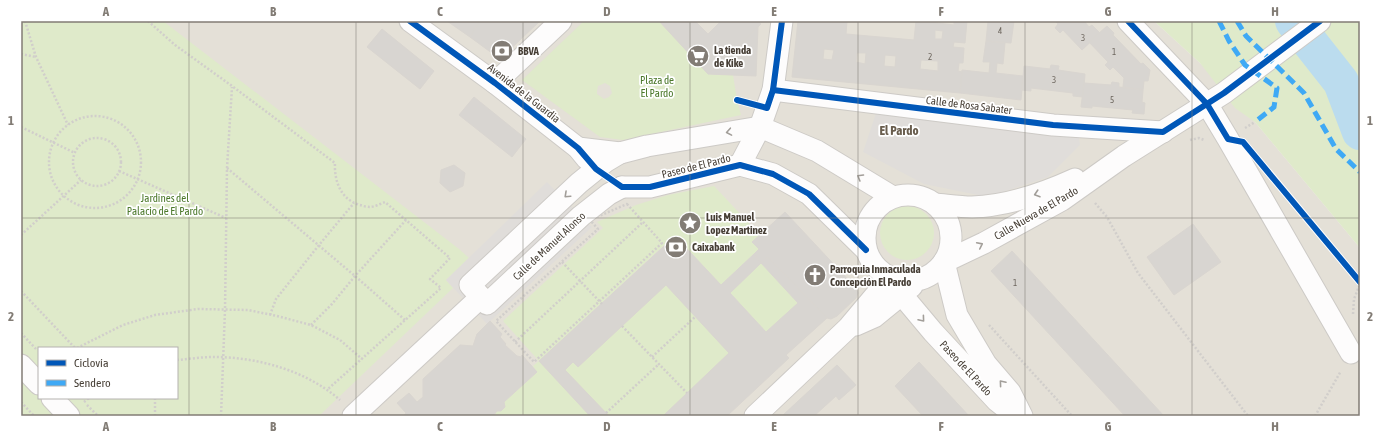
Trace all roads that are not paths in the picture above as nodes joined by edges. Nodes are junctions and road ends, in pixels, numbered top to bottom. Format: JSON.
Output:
{"nodes":[{"id":1,"x":410,"y":21,"type":"edge"},
{"id":2,"x":562,"y":21,"type":"edge"},
{"id":3,"x":782,"y":21,"type":"edge"},
{"id":4,"x":1128,"y":21,"type":"edge"},
{"id":5,"x":1320,"y":21,"type":"edge"},
{"id":6,"x":495,"y":83,"type":"junction"},
{"id":7,"x":773,"y":90,"type":"junction"},
{"id":8,"x":1207,"y":104,"type":"junction"},
{"id":9,"x":760,"y":127,"type":"junction"},
{"id":10,"x":1163,"y":132,"type":"junction"},
{"id":11,"x":578,"y":148,"type":"junction"},
{"id":12,"x":620,"y":154,"type":"junction"},
{"id":13,"x":1124,"y":156,"type":"junction"},
{"id":14,"x":740,"y":165,"type":"junction"},
{"id":15,"x":596,"y":169,"type":"junction"},
{"id":16,"x":622,"y":186,"type":"junction"},
{"id":17,"x":894,"y":197,"type":"junction"},
{"id":18,"x":935,"y":204,"type":"junction"},
{"id":19,"x":866,"y":250,"type":"junction"},
{"id":20,"x":944,"y":262,"type":"junction"},
{"id":21,"x":890,"y":278,"type":"junction"},
{"id":22,"x":919,"y":280,"type":"junction"},
{"id":23,"x":902,"y":295,"type":"junction"},
{"id":24,"x":481,"y":296,"type":"junction"},
{"id":25,"x":848,"y":328,"type":"junction"},
{"id":26,"x":1351,"y":353,"type":"dead end"},
{"id":27,"x":21,"y":365,"type":"edge"},
{"id":28,"x":38,"y":383,"type":"edge"},
{"id":29,"x":53,"y":399,"type":"edge"},
{"id":30,"x":356,"y":415,"type":"edge"},
{"id":31,"x":68,"y":416,"type":"edge"},
{"id":32,"x":756,"y":416,"type":"edge"},
{"id":33,"x":1016,"y":416,"type":"edge"},
{"id":34,"x":1022,"y":416,"type":"edge"}],
"edges":[{"from":1,"to":6,"type":"street","name":"Avenida de la Guardia"},
{"from":2,"to":6,"type":"street"},
{"from":3,"to":7,"type":"street"},
{"from":4,"to":8,"type":"street"},
{"from":5,"to":8,"type":"street","name":"Calle Nueva de El Pardo"},
{"from":6,"to":11,"type":"street","name":"Avenida de la Guardia"},
{"from":7,"to":9,"type":"street"},
{"from":7,"to":10,"type":"street","name":"Calle de Rosa Sabater"},
{"from":8,"to":10,"type":"street","name":"Calle Nueva de El Pardo"},
{"from":8,"to":26,"type":"street"},
{"from":9,"to":12,"type":"street","one_way":true},
{"from":9,"to":14,"type":"street"},
{"from":17,"to":9,"type":"street","one_way":true},
{"from":10,"to":13,"type":"street","name":"Calle Nueva de El Pardo"},
{"from":11,"to":12,"type":"street"},
{"from":11,"to":15,"type":"street","name":"Avenida de la Guardia"},
{"from":12,"to":15,"type":"street"},
{"from":13,"to":18,"type":"street","name":"Calle Nueva de El Pardo","one_way":true},
{"from":20,"to":13,"type":"street","name":"Calle Nueva de El Pardo","one_way":true},
{"from":14,"to":16,"type":"street","name":"Paseo de El Pardo"},
{"from":14,"to":19,"type":"street","name":"Paseo de El Pardo"},
{"from":15,"to":16,"type":"street","name":"Avenida de la Guardia"},
{"from":15,"to":24,"type":"street","one_way":true},
{"from":16,"to":24,"type":"street","name":"Calle de Manuel Alonso"},
{"from":17,"to":18,"type":"street"},
{"from":17,"to":19,"type":"street"},
{"from":18,"to":20,"type":"street"},
{"from":19,"to":21,"type":"street"},
{"from":20,"to":22,"type":"street"},
{"from":34,"to":20,"type":"street","name":"Paseo de El Pardo","one_way":true},
{"from":21,"to":22,"type":"street"},
{"from":21,"to":23,"type":"street","name":"Paseo de El Pardo"},
{"from":21,"to":25,"type":"street"},
{"from":22,"to":23,"type":"street"},
{"from":23,"to":25,"type":"street"},
{"from":23,"to":33,"type":"street","name":"Paseo de El Pardo","one_way":true},
{"from":24,"to":30,"type":"street"},
{"from":25,"to":32,"type":"street"},
{"from":27,"to":28,"type":"street"},
{"from":29,"to":31,"type":"street"}]}
